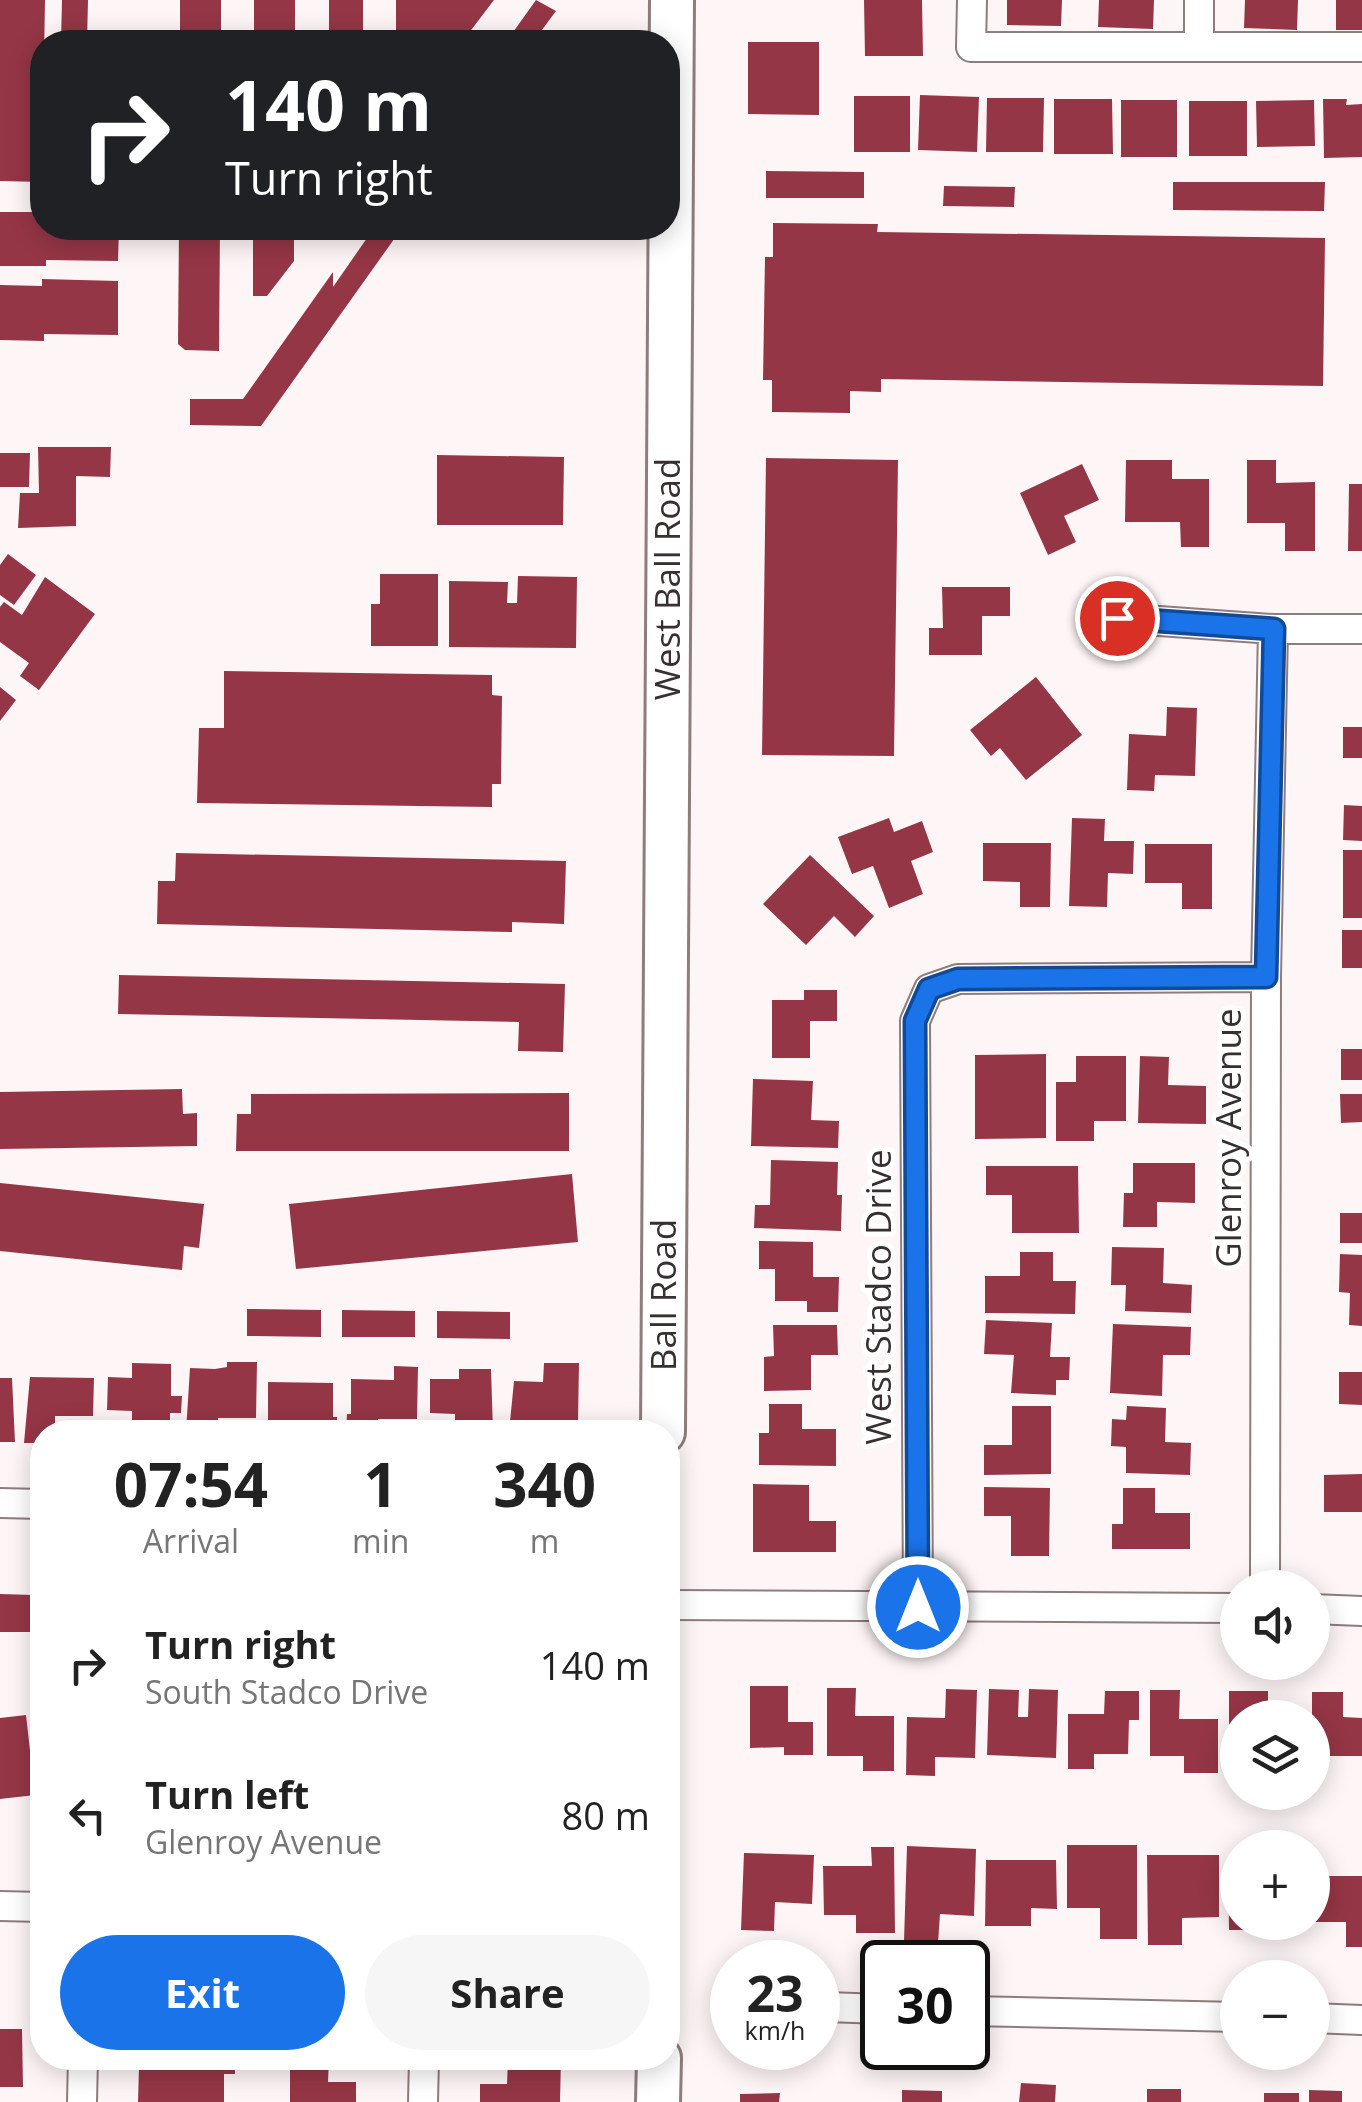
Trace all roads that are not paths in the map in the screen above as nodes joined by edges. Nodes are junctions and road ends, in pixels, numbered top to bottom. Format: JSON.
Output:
{"nodes":[{"id":1,"x":672,"y":0,"type":"edge"},
{"id":2,"x":972,"y":0,"type":"edge"},
{"id":3,"x":1199,"y":0,"type":"edge"},
{"id":4,"x":672,"y":30,"type":"edge"},
{"id":5,"x":1362,"y":47,"type":"edge"},
{"id":6,"x":1199,"y":48,"type":"junction"},
{"id":7,"x":671,"y":240,"type":"edge"},
{"id":8,"x":1117,"y":618,"type":"dead end"},
{"id":9,"x":1362,"y":628,"type":"edge"},
{"id":10,"x":1274,"y":629,"type":"junction"},
{"id":11,"x":1266,"y":977,"type":"junction"},
{"id":12,"x":665,"y":1158,"type":"joint"},
{"id":13,"x":662,"y":1420,"type":"edge"},
{"id":14,"x":0,"y":1503,"type":"edge"},
{"id":15,"x":30,"y":1504,"type":"edge"},
{"id":16,"x":1265,"y":1570,"type":"edge"},
{"id":17,"x":680,"y":1605,"type":"edge"},
{"id":18,"x":918,"y":1607,"type":"junction"},
{"id":19,"x":1220,"y":1608,"type":"edge"},
{"id":20,"x":1330,"y":1610,"type":"edge"},
{"id":21,"x":1362,"y":1611,"type":"edge"},
{"id":22,"x":0,"y":1906,"type":"edge"},
{"id":23,"x":30,"y":1907,"type":"edge"},
{"id":24,"x":990,"y":2011,"type":"edge"},
{"id":25,"x":1220,"y":2017,"type":"edge"},
{"id":26,"x":1330,"y":2019,"type":"edge"},
{"id":27,"x":1362,"y":2020,"type":"edge"},
{"id":28,"x":83,"y":2070,"type":"edge"},
{"id":29,"x":424,"y":2070,"type":"edge"},
{"id":30,"x":658,"y":2070,"type":"edge"},
{"id":31,"x":82,"y":2102,"type":"edge"},
{"id":32,"x":424,"y":2102,"type":"edge"},
{"id":33,"x":658,"y":2102,"type":"edge"}],
"edges":[{"from":1,"to":4,"type":"main road","name":"West Ball Road"},
{"from":2,"to":6,"type":"street"},
{"from":3,"to":6,"type":"street"},
{"from":5,"to":6,"type":"street"},
{"from":7,"to":12,"type":"main road","name":"West Ball Road"},
{"from":8,"to":10,"type":"street"},
{"from":9,"to":10,"type":"street"},
{"from":10,"to":11,"type":"street","name":"Glenroy Avenue"},
{"from":11,"to":16,"type":"street","name":"Glenroy Avenue"},
{"from":11,"to":18,"type":"street","name":"West Stadco Drive"},
{"from":12,"to":13,"type":"main road","name":"Ball Road"},
{"from":14,"to":15,"type":"street"},
{"from":17,"to":18,"type":"street"},
{"from":18,"to":19,"type":"street"},
{"from":20,"to":21,"type":"street"},
{"from":22,"to":23,"type":"street"},
{"from":24,"to":25,"type":"street"},
{"from":26,"to":27,"type":"street"},
{"from":28,"to":31,"type":"street"},
{"from":29,"to":32,"type":"street"},
{"from":30,"to":33,"type":"main road"}]}
